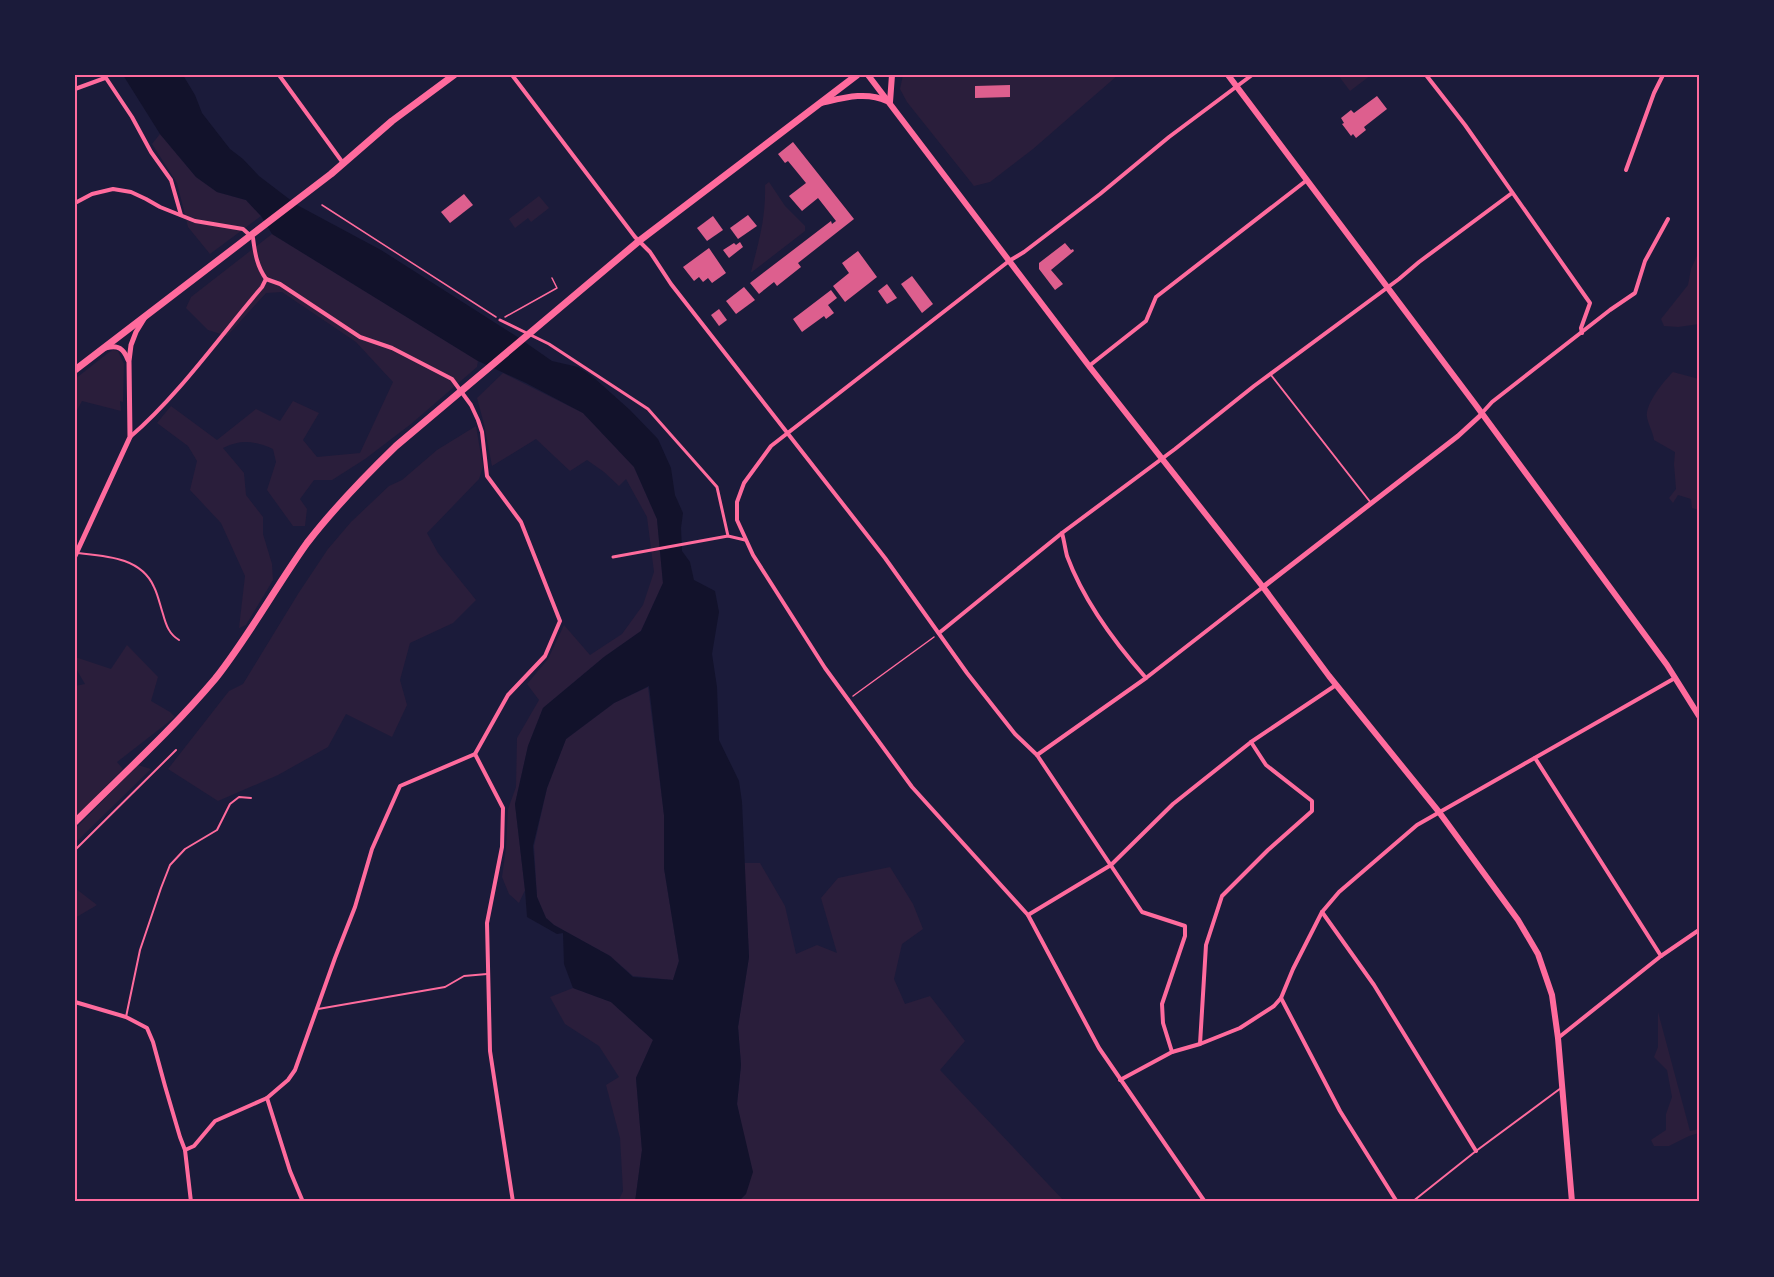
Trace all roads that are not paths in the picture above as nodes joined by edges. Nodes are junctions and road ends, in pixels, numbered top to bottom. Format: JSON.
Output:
{"nodes":[{"id":1,"x":279,"y":75,"type":"edge"},
{"id":2,"x":454,"y":75,"type":"edge"},
{"id":3,"x":512,"y":75,"type":"edge"},
{"id":4,"x":857,"y":75,"type":"edge"},
{"id":5,"x":868,"y":75,"type":"edge"},
{"id":6,"x":892,"y":75,"type":"edge"},
{"id":7,"x":1228,"y":75,"type":"edge"},
{"id":8,"x":1252,"y":75,"type":"edge"},
{"id":9,"x":1426,"y":75,"type":"edge"},
{"id":10,"x":1663,"y":75,"type":"edge"},
{"id":11,"x":104,"y":76,"type":"edge"},
{"id":12,"x":1237,"y":87,"type":"junction"},
{"id":13,"x":75,"y":89,"type":"edge"},
{"id":14,"x":890,"y":102,"type":"junction"},
{"id":15,"x":821,"y":103,"type":"junction"},
{"id":16,"x":343,"y":163,"type":"junction"},
{"id":17,"x":1626,"y":170,"type":"dead end"},
{"id":18,"x":1307,"y":179,"type":"junction"},
{"id":19,"x":1512,"y":193,"type":"junction"},
{"id":20,"x":75,"y":203,"type":"edge"},
{"id":21,"x":182,"y":216,"type":"junction"},
{"id":22,"x":1668,"y":219,"type":"dead end"},
{"id":23,"x":639,"y":241,"type":"junction"},
{"id":24,"x":1009,"y":261,"type":"junction"},
{"id":25,"x":266,"y":279,"type":"junction"},
{"id":26,"x":1388,"y":287,"type":"junction"},
{"id":27,"x":147,"y":315,"type":"junction"},
{"id":28,"x":500,"y":320,"type":"road end"},
{"id":29,"x":1582,"y":333,"type":"junction"},
{"id":30,"x":101,"y":349,"type":"junction"},
{"id":31,"x":129,"y":361,"type":"junction"},
{"id":32,"x":1089,"y":366,"type":"junction"},
{"id":33,"x":75,"y":370,"type":"edge"},
{"id":34,"x":1270,"y":374,"type":"junction"},
{"id":35,"x":1482,"y":414,"type":"junction"},
{"id":36,"x":787,"y":433,"type":"junction"},
{"id":37,"x":130,"y":437,"type":"junction"},
{"id":38,"x":1161,"y":459,"type":"junction"},
{"id":39,"x":1371,"y":503,"type":"junction"},
{"id":40,"x":1062,"y":533,"type":"junction"},
{"id":41,"x":728,"y":536,"type":"junction"},
{"id":42,"x":745,"y":540,"type":"junction"},
{"id":43,"x":76,"y":554,"type":"edge"},
{"id":44,"x":614,"y":557,"type":"dead end"},
{"id":45,"x":1263,"y":587,"type":"junction"},
{"id":46,"x":939,"y":633,"type":"junction"},
{"id":47,"x":179,"y":640,"type":"dead end"},
{"id":48,"x":1146,"y":678,"type":"junction"},
{"id":49,"x":1675,"y":678,"type":"junction"},
{"id":50,"x":1336,"y":684,"type":"junction"},
{"id":51,"x":1699,"y":716,"type":"edge"},
{"id":52,"x":1251,"y":742,"type":"junction"},
{"id":53,"x":176,"y":750,"type":"dead end"},
{"id":54,"x":475,"y":754,"type":"junction"},
{"id":55,"x":1037,"y":755,"type":"junction"},
{"id":56,"x":1535,"y":758,"type":"junction"},
{"id":57,"x":251,"y":798,"type":"dead end"},
{"id":58,"x":1439,"y":812,"type":"junction"},
{"id":59,"x":75,"y":822,"type":"edge"},
{"id":60,"x":75,"y":850,"type":"edge"},
{"id":61,"x":1111,"y":865,"type":"junction"},
{"id":62,"x":1322,"y":912,"type":"junction"},
{"id":63,"x":1028,"y":915,"type":"junction"},
{"id":64,"x":1699,"y":930,"type":"edge"},
{"id":65,"x":1661,"y":956,"type":"junction"},
{"id":66,"x":488,"y":973,"type":"junction"},
{"id":67,"x":1281,"y":998,"type":"junction"},
{"id":68,"x":75,"y":1002,"type":"edge"},
{"id":69,"x":318,"y":1009,"type":"junction"},
{"id":70,"x":126,"y":1017,"type":"junction"},
{"id":71,"x":1558,"y":1038,"type":"junction"},
{"id":72,"x":1200,"y":1044,"type":"junction"},
{"id":73,"x":1172,"y":1052,"type":"junction"},
{"id":74,"x":1120,"y":1080,"type":"junction"},
{"id":75,"x":1561,"y":1088,"type":"junction"},
{"id":76,"x":267,"y":1098,"type":"junction"},
{"id":77,"x":185,"y":1150,"type":"junction"},
{"id":78,"x":1476,"y":1151,"type":"junction"},
{"id":79,"x":191,"y":1202,"type":"edge"},
{"id":80,"x":303,"y":1202,"type":"edge"},
{"id":81,"x":513,"y":1202,"type":"edge"},
{"id":82,"x":1204,"y":1202,"type":"edge"},
{"id":83,"x":1397,"y":1202,"type":"edge"},
{"id":84,"x":1412,"y":1202,"type":"edge"},
{"id":85,"x":1572,"y":1202,"type":"edge"}],
"edges":[{"from":1,"to":16,"type":"street"},
{"from":2,"to":16,"type":"main road"},
{"from":3,"to":23,"type":"street"},
{"from":4,"to":15,"type":"main road"},
{"from":5,"to":14,"type":"main road"},
{"from":6,"to":14,"type":"main road"},
{"from":7,"to":12,"type":"main road"},
{"from":8,"to":12,"type":"street"},
{"from":9,"to":19,"type":"street"},
{"from":10,"to":17,"type":"street"},
{"from":11,"to":13,"type":"street"},
{"from":11,"to":21,"type":"street"},
{"from":12,"to":18,"type":"main road"},
{"from":12,"to":24,"type":"street"},
{"from":14,"to":15,"type":"main road"},
{"from":14,"to":24,"type":"main road"},
{"from":15,"to":23,"type":"main road"},
{"from":16,"to":27,"type":"main road"},
{"from":18,"to":26,"type":"main road"},
{"from":18,"to":32,"type":"street"},
{"from":19,"to":26,"type":"street"},
{"from":19,"to":29,"type":"street"},
{"from":20,"to":21,"type":"street"},
{"from":21,"to":25,"type":"street"},
{"from":22,"to":29,"type":"street"},
{"from":23,"to":36,"type":"street"},
{"from":23,"to":59,"type":"main road"},
{"from":24,"to":32,"type":"main road"},
{"from":24,"to":36,"type":"street"},
{"from":25,"to":37,"type":"street"},
{"from":25,"to":54,"type":"street"},
{"from":26,"to":34,"type":"street"},
{"from":26,"to":35,"type":"main road"},
{"from":27,"to":30,"type":"main road"},
{"from":27,"to":31,"type":"street"},
{"from":28,"to":41,"type":"street"},
{"from":29,"to":35,"type":"street"},
{"from":30,"to":31,"type":"street"},
{"from":30,"to":33,"type":"main road"},
{"from":31,"to":37,"type":"street"},
{"from":32,"to":38,"type":"main road"},
{"from":34,"to":38,"type":"street"},
{"from":34,"to":39,"type":"lane"},
{"from":35,"to":39,"type":"street"},
{"from":35,"to":49,"type":"main road"},
{"from":36,"to":42,"type":"street"},
{"from":36,"to":46,"type":"street"},
{"from":37,"to":43,"type":"street"},
{"from":38,"to":40,"type":"street"},
{"from":38,"to":45,"type":"main road"},
{"from":39,"to":45,"type":"street"},
{"from":40,"to":46,"type":"street"},
{"from":40,"to":48,"type":"street"},
{"from":41,"to":42,"type":"street"},
{"from":41,"to":44,"type":"street"},
{"from":42,"to":63,"type":"street"},
{"from":43,"to":47,"type":"lane"},
{"from":45,"to":48,"type":"street"},
{"from":45,"to":50,"type":"main road"},
{"from":46,"to":55,"type":"street"},
{"from":48,"to":55,"type":"street"},
{"from":49,"to":51,"type":"main road"},
{"from":49,"to":56,"type":"street"},
{"from":50,"to":52,"type":"street"},
{"from":50,"to":58,"type":"main road"},
{"from":52,"to":61,"type":"street"},
{"from":52,"to":72,"type":"street"},
{"from":53,"to":60,"type":"lane"},
{"from":54,"to":66,"type":"street"},
{"from":54,"to":69,"type":"street"},
{"from":55,"to":61,"type":"street"},
{"from":56,"to":58,"type":"street"},
{"from":56,"to":65,"type":"street"},
{"from":57,"to":70,"type":"lane"},
{"from":58,"to":62,"type":"street"},
{"from":58,"to":71,"type":"main road"},
{"from":61,"to":63,"type":"street"},
{"from":61,"to":73,"type":"street"},
{"from":62,"to":67,"type":"street"},
{"from":62,"to":78,"type":"street"},
{"from":63,"to":74,"type":"street"},
{"from":64,"to":65,"type":"street"},
{"from":65,"to":71,"type":"street"},
{"from":66,"to":69,"type":"lane"},
{"from":66,"to":81,"type":"street"},
{"from":67,"to":72,"type":"street"},
{"from":67,"to":83,"type":"street"},
{"from":68,"to":70,"type":"street"},
{"from":69,"to":76,"type":"street"},
{"from":70,"to":77,"type":"street"},
{"from":71,"to":75,"type":"main road"},
{"from":72,"to":73,"type":"street"},
{"from":73,"to":74,"type":"street"},
{"from":74,"to":82,"type":"street"},
{"from":75,"to":78,"type":"lane"},
{"from":75,"to":85,"type":"main road"},
{"from":76,"to":77,"type":"street"},
{"from":76,"to":80,"type":"street"},
{"from":77,"to":79,"type":"street"},
{"from":78,"to":84,"type":"lane"}]}
